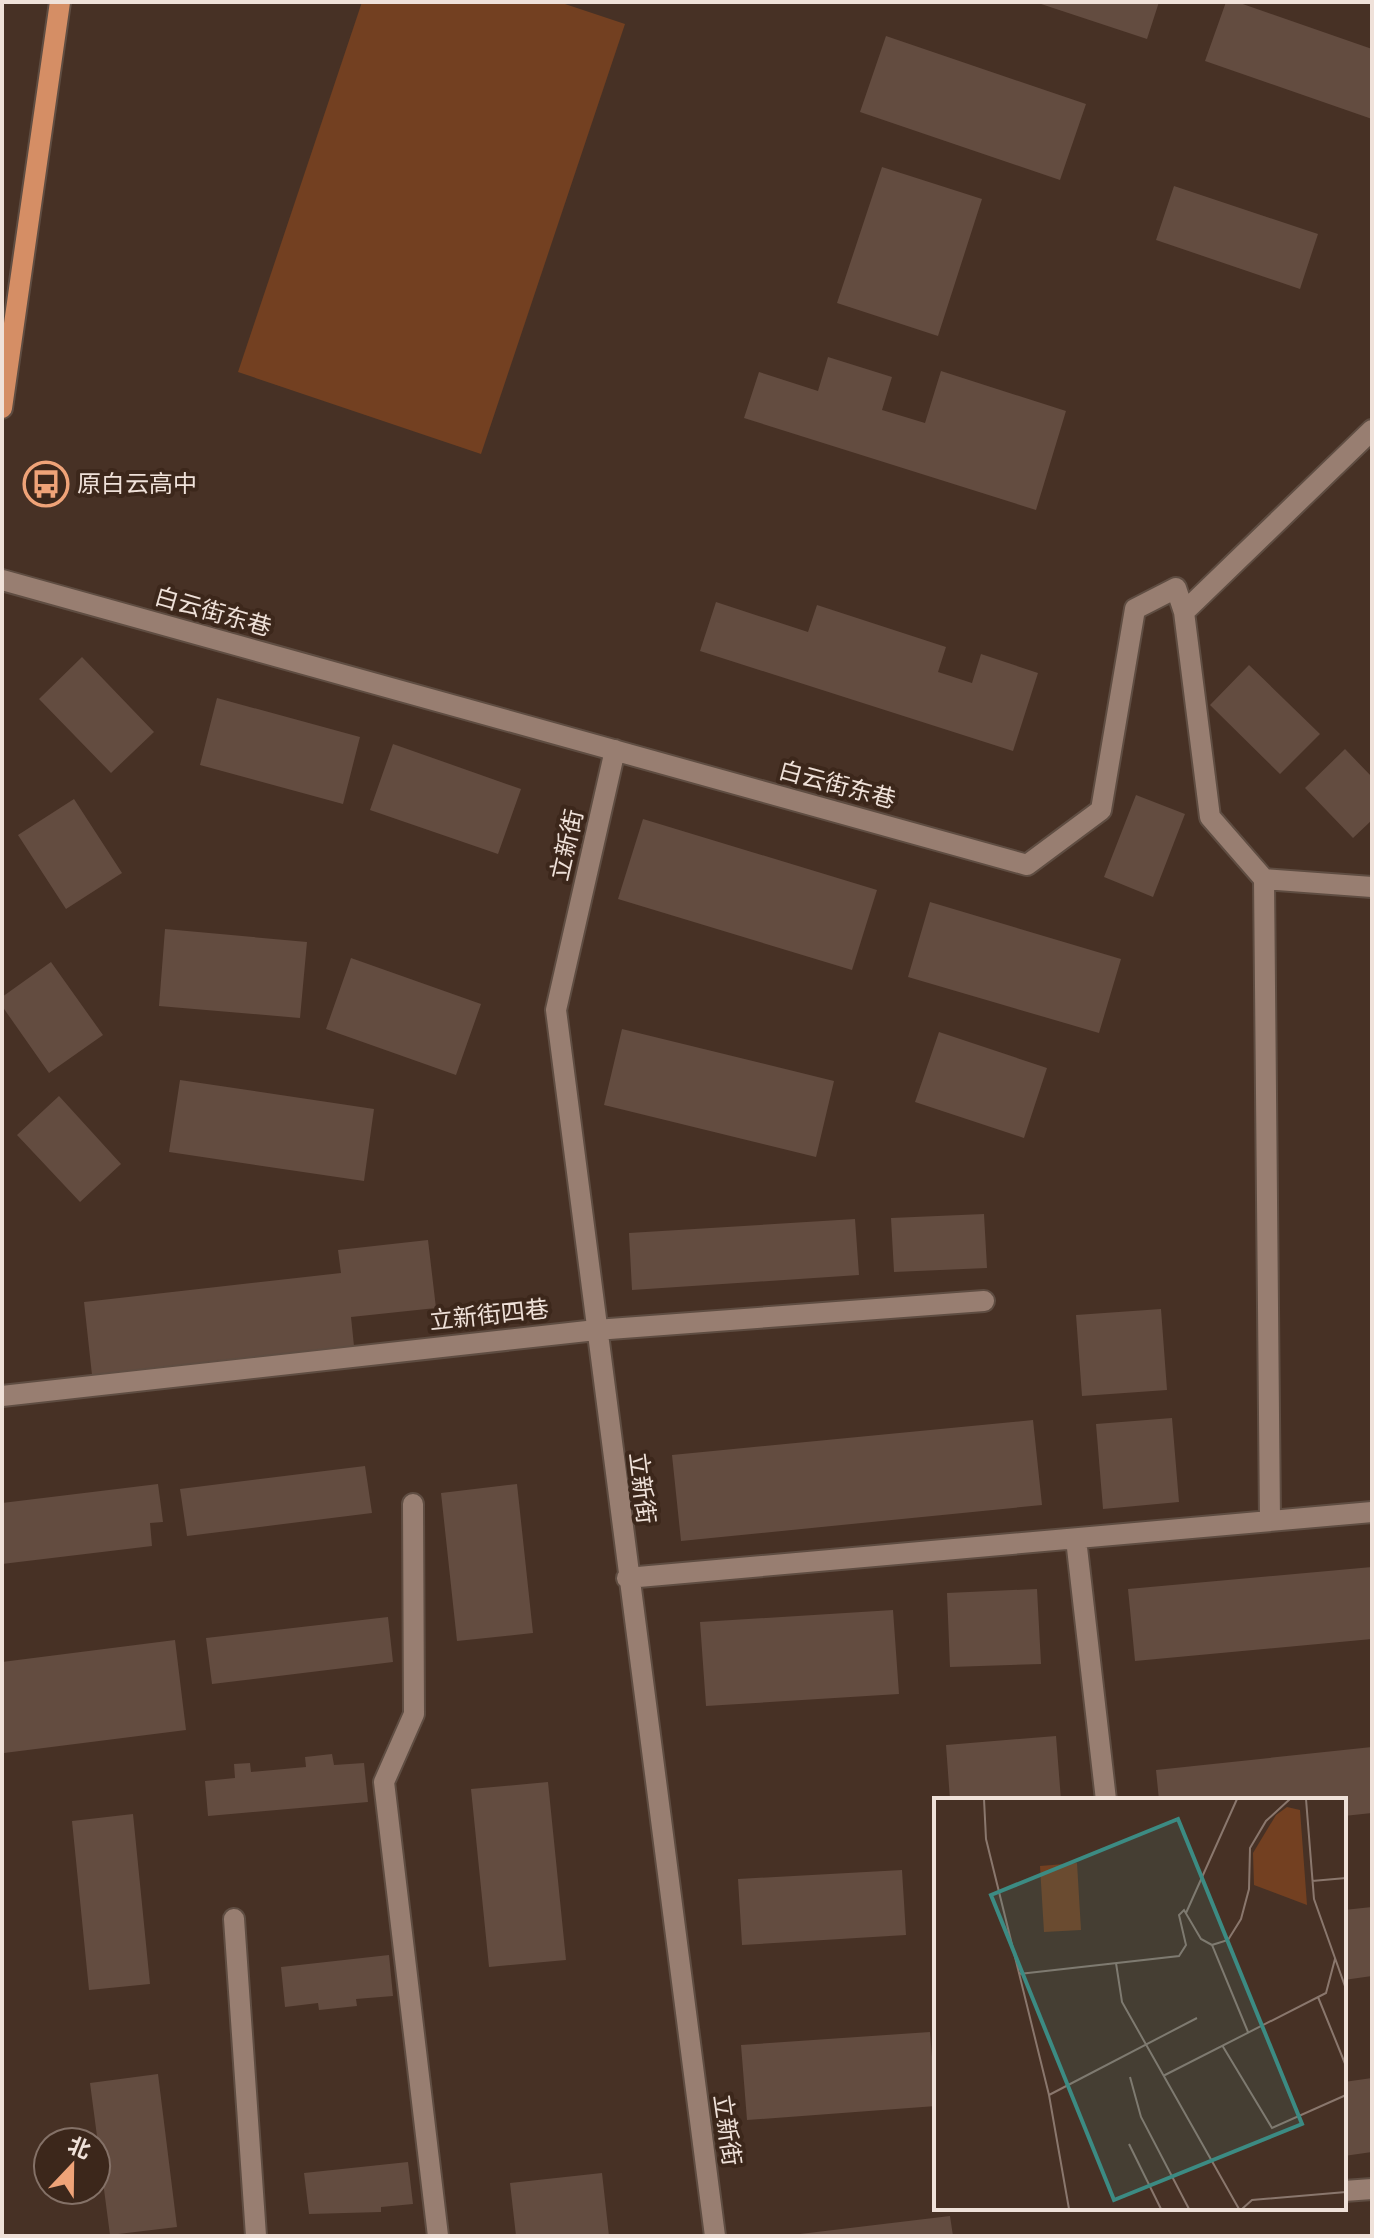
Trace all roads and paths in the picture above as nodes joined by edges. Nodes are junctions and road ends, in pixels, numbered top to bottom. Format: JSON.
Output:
{"nodes":[{"id":1,"x":60,"y":2,"type":"edge"},
{"id":2,"x":2,"y":408,"type":"edge"},
{"id":3,"x":1372,"y":430,"type":"edge"},
{"id":4,"x":2,"y":580,"type":"edge"},
{"id":5,"x":1184,"y":612,"type":"junction"},
{"id":6,"x":615,"y":750,"type":"junction"},
{"id":7,"x":1264,"y":879,"type":"junction"},
{"id":8,"x":1372,"y":887,"type":"edge"},
{"id":9,"x":984,"y":1301,"type":"dead end"},
{"id":10,"x":596,"y":1330,"type":"junction"},
{"id":11,"x":2,"y":1396,"type":"edge"},
{"id":12,"x":413,"y":1504,"type":"dead end"},
{"id":13,"x":1372,"y":1512,"type":"edge"},
{"id":14,"x":1270,"y":1521,"type":"junction"},
{"id":15,"x":1076,"y":1539,"type":"junction"},
{"id":16,"x":627,"y":1578,"type":"junction"},
{"id":17,"x":1106,"y":1798,"type":"edge"},
{"id":18,"x":234,"y":1919,"type":"dead end"},
{"id":19,"x":1372,"y":2189,"type":"edge"},
{"id":20,"x":1346,"y":2191,"type":"edge"},
{"id":21,"x":256,"y":2236,"type":"edge"},
{"id":22,"x":438,"y":2236,"type":"edge"},
{"id":23,"x":715,"y":2236,"type":"edge"}],
"edges":[{"from":1,"to":2,"type":"main road"},
{"from":3,"to":5,"type":"street"},
{"from":4,"to":6,"type":"street","name":"白云街东巷"},
{"from":5,"to":6,"type":"street","name":"白云街东巷"},
{"from":5,"to":7,"type":"street"},
{"from":6,"to":10,"type":"street","name":"立新街"},
{"from":7,"to":8,"type":"street"},
{"from":7,"to":14,"type":"street"},
{"from":9,"to":10,"type":"street","name":"立新街四巷"},
{"from":10,"to":11,"type":"street","name":"立新街四巷"},
{"from":10,"to":16,"type":"street","name":"立新街"},
{"from":12,"to":22,"type":"street"},
{"from":13,"to":14,"type":"street"},
{"from":14,"to":15,"type":"street"},
{"from":15,"to":16,"type":"street"},
{"from":15,"to":17,"type":"street"},
{"from":16,"to":23,"type":"street","name":"立新街"},
{"from":18,"to":21,"type":"street"},
{"from":19,"to":20,"type":"street"}]}
